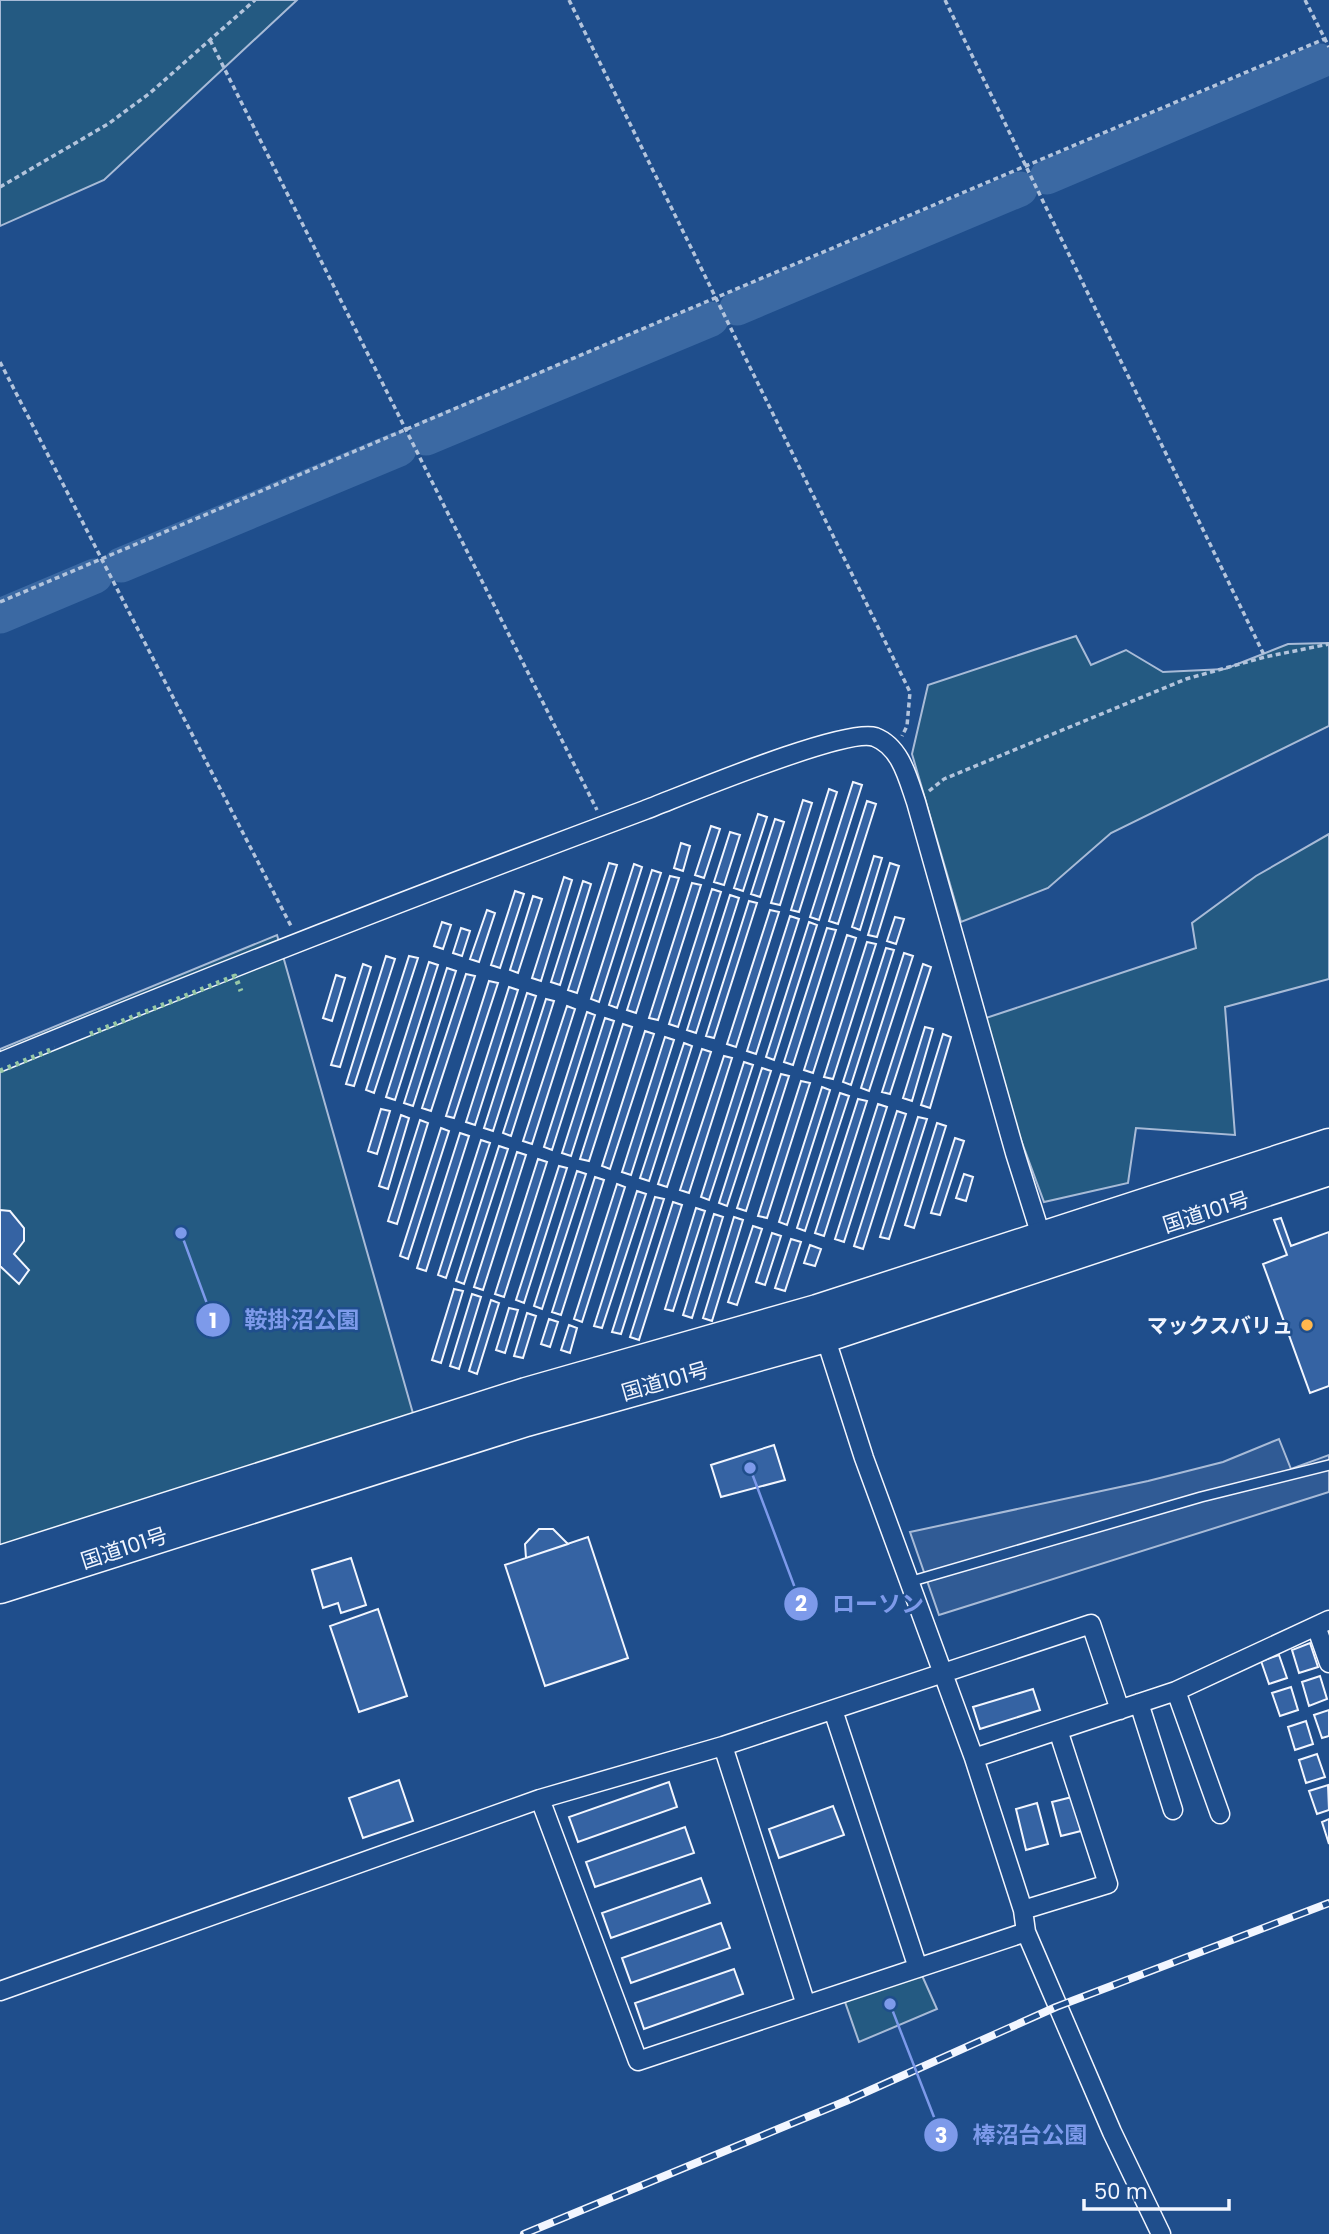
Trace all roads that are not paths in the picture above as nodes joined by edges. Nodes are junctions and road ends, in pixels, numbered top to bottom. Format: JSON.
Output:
{"nodes":[{"id":1,"x":0,"y":1062,"type":"edge"},
{"id":2,"x":1329,"y":1144,"type":"edge"},
{"id":3,"x":1329,"y":1170,"type":"edge"},
{"id":4,"x":1042,"y":1239,"type":"junction"},
{"id":5,"x":821,"y":1323,"type":"junction"},
{"id":6,"x":1329,"y":1465,"type":"edge"},
{"id":7,"x":0,"y":1562,"type":"edge"},
{"id":8,"x":909,"y":1582,"type":"junction"},
{"id":9,"x":0,"y":1588,"type":"edge"},
{"id":10,"x":1322,"y":1623,"type":"edge"},
{"id":11,"x":1329,"y":1663,"type":"edge"},
{"id":12,"x":944,"y":1672,"type":"junction"},
{"id":13,"x":1176,"y":1691,"type":"junction"},
{"id":14,"x":1139,"y":1703,"type":"junction"},
{"id":15,"x":833,"y":1710,"type":"junction"},
{"id":16,"x":1120,"y":1710,"type":"junction"},
{"id":17,"x":1058,"y":1730,"type":"junction"},
{"id":18,"x":723,"y":1746,"type":"junction"},
{"id":19,"x":974,"y":1758,"type":"junction"},
{"id":20,"x":540,"y":1799,"type":"junction"},
{"id":21,"x":1173,"y":1810,"type":"dead end"},
{"id":22,"x":1220,"y":1814,"type":"dead end"},
{"id":23,"x":1023,"y":1910,"type":"junction"},
{"id":24,"x":1026,"y":1932,"type":"junction"},
{"id":25,"x":918,"y":1968,"type":"junction"},
{"id":26,"x":0,"y":1991,"type":"edge"},
{"id":27,"x":806,"y":2005,"type":"junction"},
{"id":28,"x":1161,"y":2234,"type":"edge"}],
"edges":[{"from":1,"to":4,"type":"street"},
{"from":2,"to":4,"type":"highway","name":"国道101号"},
{"from":3,"to":5,"type":"highway","name":"国道101号"},
{"from":4,"to":5,"type":"highway","name":"国道101号"},
{"from":5,"to":7,"type":"highway","name":"国道101号"},
{"from":5,"to":8,"type":"street"},
{"from":5,"to":9,"type":"highway","name":"国道101号"},
{"from":6,"to":8,"type":"lane"},
{"from":8,"to":12,"type":"street"},
{"from":10,"to":11,"type":"street"},
{"from":10,"to":13,"type":"street"},
{"from":12,"to":15,"type":"street"},
{"from":12,"to":16,"type":"street"},
{"from":12,"to":19,"type":"street"},
{"from":13,"to":14,"type":"street"},
{"from":13,"to":22,"type":"street"},
{"from":14,"to":16,"type":"street"},
{"from":14,"to":21,"type":"street"},
{"from":15,"to":18,"type":"street"},
{"from":15,"to":25,"type":"street"},
{"from":16,"to":17,"type":"street"},
{"from":17,"to":19,"type":"street"},
{"from":17,"to":23,"type":"street"},
{"from":18,"to":20,"type":"street"},
{"from":18,"to":27,"type":"street"},
{"from":19,"to":23,"type":"street"},
{"from":20,"to":26,"type":"street"},
{"from":20,"to":27,"type":"street"},
{"from":23,"to":24,"type":"street"},
{"from":24,"to":25,"type":"street"},
{"from":24,"to":28,"type":"street"},
{"from":25,"to":27,"type":"street"}]}
